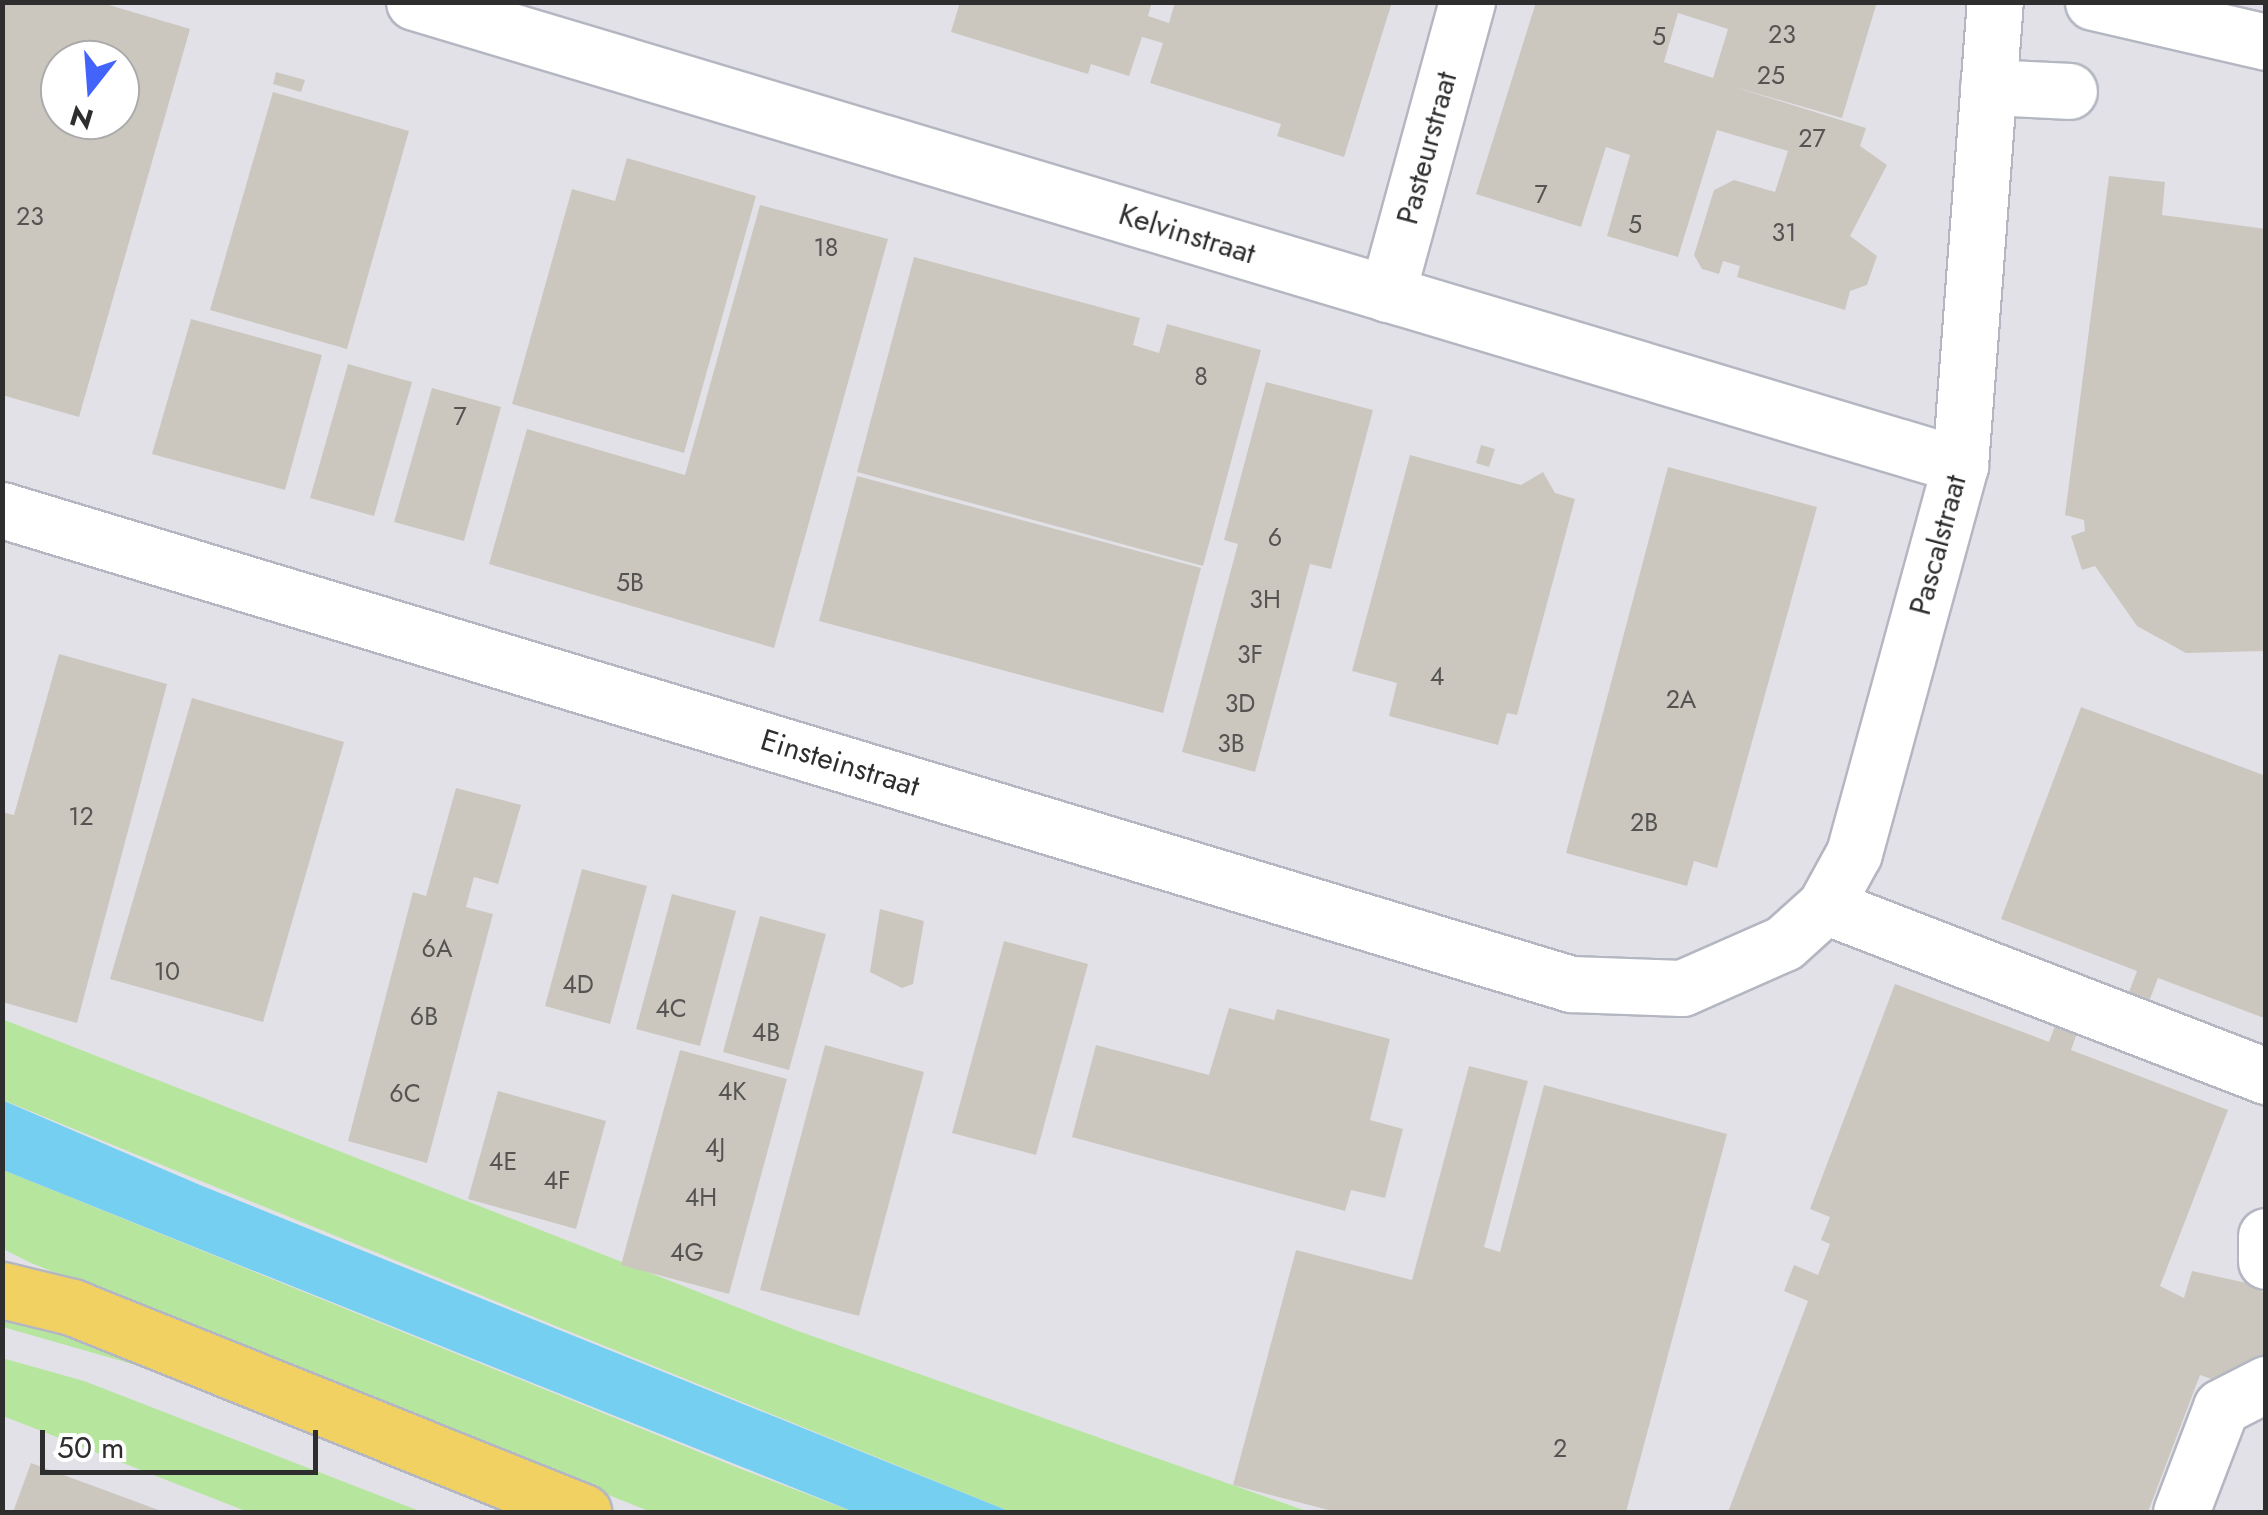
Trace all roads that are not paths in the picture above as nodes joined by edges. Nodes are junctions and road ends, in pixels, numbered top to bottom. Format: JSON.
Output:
{"nodes":[{"id":1,"x":414,"y":2,"type":"edge"},
{"id":2,"x":1467,"y":2,"type":"edge"},
{"id":3,"x":1994,"y":2,"type":"edge"},
{"id":4,"x":2217,"y":2,"type":"edge"},
{"id":5,"x":2242,"y":2,"type":"edge"},
{"id":6,"x":2112,"y":18,"type":"edge"},
{"id":7,"x":2266,"y":42,"type":"edge"},
{"id":8,"x":1988,"y":87,"type":"junction"},
{"id":9,"x":2069,"y":91,"type":"dead end"},
{"id":10,"x":1387,"y":294,"type":"junction"},
{"id":11,"x":1960,"y":466,"type":"junction"},
{"id":12,"x":2,"y":510,"type":"edge"},
{"id":13,"x":1825,"y":906,"type":"junction"},
{"id":14,"x":1682,"y":988,"type":"joint"},
{"id":15,"x":2266,"y":1076,"type":"edge"},
{"id":16,"x":2266,"y":1236,"type":"edge"},
{"id":17,"x":2266,"y":1261,"type":"edge"},
{"id":18,"x":2,"y":1262,"type":"edge"},
{"id":19,"x":2,"y":1290,"type":"edge"},
{"id":20,"x":72,"y":1308,"type":"junction"},
{"id":21,"x":2266,"y":1384,"type":"edge"},
{"id":22,"x":583,"y":1512,"type":"edge"},
{"id":23,"x":2181,"y":1512,"type":"edge"}],
"edges":[{"from":1,"to":10,"type":"street","name":"Kelvinstraat"},
{"from":2,"to":10,"type":"street","name":"Pasteurstraat"},
{"from":3,"to":8,"type":"street","name":"Pascalstraat"},
{"from":4,"to":5,"type":"street"},
{"from":6,"to":7,"type":"street"},
{"from":8,"to":9,"type":"street"},
{"from":8,"to":11,"type":"street","name":"Pascalstraat"},
{"from":10,"to":11,"type":"street","name":"Kelvinstraat"},
{"from":11,"to":13,"type":"street","name":"Pascalstraat"},
{"from":12,"to":14,"type":"street","name":"Einsteinstraat"},
{"from":13,"to":14,"type":"street","name":"Pascalstraat"},
{"from":13,"to":15,"type":"street"},
{"from":16,"to":17,"type":"street"},
{"from":18,"to":20,"type":"main road"},
{"from":19,"to":20,"type":"main road"},
{"from":20,"to":22,"type":"main road"},
{"from":21,"to":23,"type":"street"}]}
